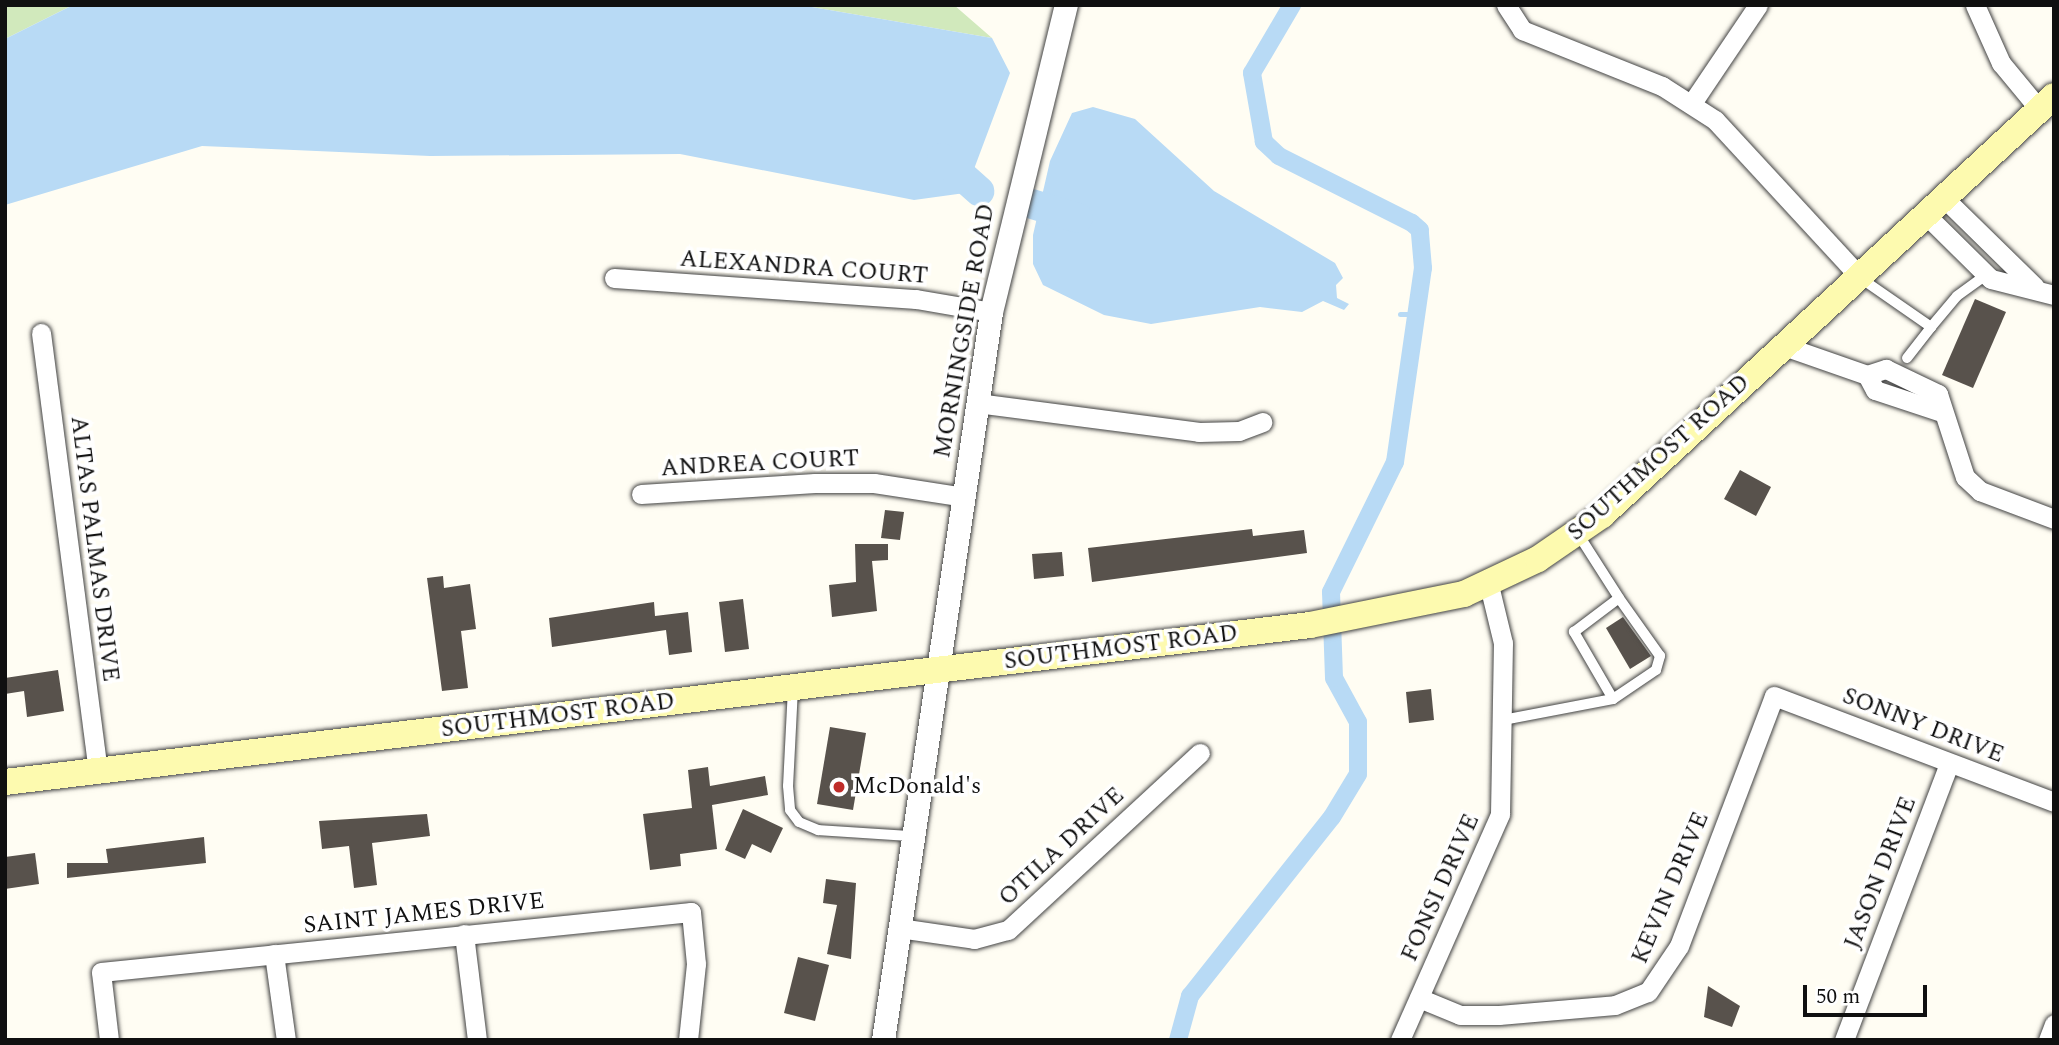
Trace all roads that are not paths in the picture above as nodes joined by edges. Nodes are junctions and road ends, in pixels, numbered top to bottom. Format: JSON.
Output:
{"nodes":[{"id":1,"x":1066,"y":5,"type":"edge"},
{"id":2,"x":1506,"y":5,"type":"edge"},
{"id":3,"x":1758,"y":5,"type":"edge"},
{"id":4,"x":1975,"y":5,"type":"edge"},
{"id":5,"x":2046,"y":102,"type":"edge"},
{"id":6,"x":1692,"y":103,"type":"junction"},
{"id":7,"x":1935,"y":206,"type":"junction"},
{"id":8,"x":1986,"y":275,"type":"junction"},
{"id":9,"x":1859,"y":276,"type":"junction"},
{"id":10,"x":614,"y":278,"type":"dead end"},
{"id":11,"x":2049,"y":294,"type":"edge"},
{"id":12,"x":991,"y":312,"type":"junction"},
{"id":13,"x":1931,"y":327,"type":"junction"},
{"id":14,"x":41,"y":333,"type":"dead end"},
{"id":15,"x":1784,"y":346,"type":"junction"},
{"id":16,"x":1907,"y":358,"type":"dead end"},
{"id":17,"x":1867,"y":374,"type":"junction"},
{"id":18,"x":1907,"y":379,"type":"junction"},
{"id":19,"x":1900,"y":399,"type":"junction"},
{"id":20,"x":977,"y":403,"type":"junction"},
{"id":21,"x":1941,"y":412,"type":"junction"},
{"id":22,"x":1262,"y":422,"type":"dead end"},
{"id":23,"x":641,"y":494,"type":"dead end"},
{"id":24,"x":964,"y":497,"type":"junction"},
{"id":25,"x":2054,"y":519,"type":"edge"},
{"id":26,"x":1578,"y":534,"type":"junction"},
{"id":27,"x":1489,"y":585,"type":"junction"},
{"id":28,"x":1619,"y":598,"type":"junction"},
{"id":29,"x":935,"y":670,"type":"junction"},
{"id":30,"x":793,"y":687,"type":"junction"},
{"id":31,"x":1774,"y":696,"type":"joint"},
{"id":32,"x":1613,"y":699,"type":"junction"},
{"id":33,"x":1503,"y":720,"type":"junction"},
{"id":34,"x":1200,"y":753,"type":"dead end"},
{"id":35,"x":1949,"y":763,"type":"junction"},
{"id":36,"x":98,"y":771,"type":"junction"},
{"id":37,"x":5,"y":782,"type":"edge"},
{"id":38,"x":2054,"y":802,"type":"edge"},
{"id":39,"x":912,"y":836,"type":"junction"},
{"id":40,"x":899,"y":928,"type":"junction"},
{"id":41,"x":464,"y":934,"type":"junction"},
{"id":42,"x":274,"y":954,"type":"junction"},
{"id":43,"x":1419,"y":998,"type":"junction"},
{"id":44,"x":2054,"y":1024,"type":"edge"},
{"id":45,"x":108,"y":1040,"type":"edge"},
{"id":46,"x":286,"y":1040,"type":"edge"},
{"id":47,"x":477,"y":1040,"type":"edge"},
{"id":48,"x":688,"y":1040,"type":"edge"},
{"id":49,"x":883,"y":1040,"type":"edge"},
{"id":50,"x":1400,"y":1040,"type":"edge"},
{"id":51,"x":1844,"y":1040,"type":"edge"},
{"id":52,"x":2048,"y":1040,"type":"edge"}],
"edges":[{"from":1,"to":12,"type":"street","name":"MORNINGSIDE ROAD"},
{"from":2,"to":6,"type":"street"},
{"from":3,"to":6,"type":"street"},
{"from":4,"to":5,"type":"street"},
{"from":5,"to":7,"type":"main road","name":"SOUTHMOST ROAD"},
{"from":6,"to":9,"type":"street"},
{"from":7,"to":8,"type":"street"},
{"from":7,"to":9,"type":"main road","name":"SOUTHMOST ROAD"},
{"from":7,"to":11,"type":"street"},
{"from":8,"to":11,"type":"street"},
{"from":8,"to":13,"type":"lane"},
{"from":9,"to":13,"type":"lane"},
{"from":9,"to":15,"type":"main road","name":"SOUTHMOST ROAD"},
{"from":10,"to":12,"type":"street","name":"ALEXANDRA COURT"},
{"from":12,"to":20,"type":"street","name":"MORNINGSIDE ROAD"},
{"from":13,"to":16,"type":"lane"},
{"from":14,"to":36,"type":"street","name":"ALTAS PALMAS DRIVE"},
{"from":15,"to":17,"type":"street"},
{"from":15,"to":26,"type":"main road","name":"SOUTHMOST ROAD"},
{"from":17,"to":18,"type":"street"},
{"from":17,"to":19,"type":"street"},
{"from":18,"to":19,"type":"street"},
{"from":18,"to":21,"type":"street"},
{"from":19,"to":21,"type":"street"},
{"from":20,"to":22,"type":"street"},
{"from":20,"to":24,"type":"street","name":"MORNINGSIDE ROAD"},
{"from":21,"to":25,"type":"street"},
{"from":23,"to":24,"type":"street","name":"ANDREA COURT"},
{"from":24,"to":29,"type":"street","name":"MORNINGSIDE ROAD"},
{"from":26,"to":27,"type":"main road","name":"SOUTHMOST ROAD"},
{"from":26,"to":28,"type":"lane"},
{"from":27,"to":29,"type":"main road","name":"SOUTHMOST ROAD"},
{"from":27,"to":33,"type":"street","name":"FONSI DRIVE"},
{"from":28,"to":32,"type":"lane"},
{"from":28,"to":32,"type":"lane"},
{"from":29,"to":30,"type":"main road","name":"SOUTHMOST ROAD"},
{"from":29,"to":39,"type":"street","name":"MORNINGSIDE ROAD"},
{"from":30,"to":36,"type":"main road","name":"SOUTHMOST ROAD"},
{"from":30,"to":39,"type":"lane"},
{"from":31,"to":35,"type":"street","name":"SONNY DRIVE"},
{"from":31,"to":43,"type":"street","name":"KEVIN DRIVE"},
{"from":32,"to":33,"type":"lane"},
{"from":33,"to":43,"type":"street","name":"FONSI DRIVE"},
{"from":34,"to":40,"type":"street","name":"OTILA DRIVE"},
{"from":35,"to":38,"type":"street","name":"SONNY DRIVE"},
{"from":35,"to":51,"type":"street","name":"JASON DRIVE"},
{"from":36,"to":37,"type":"main road","name":"SOUTHMOST ROAD"},
{"from":39,"to":40,"type":"street","name":"MORNINGSIDE ROAD"},
{"from":40,"to":49,"type":"street","name":"MORNINGSIDE ROAD"},
{"from":41,"to":42,"type":"street","name":"SAINT JAMES DRIVE"},
{"from":41,"to":47,"type":"street"},
{"from":41,"to":48,"type":"street","name":"SAINT JAMES DRIVE"},
{"from":42,"to":45,"type":"street","name":"SAINT JAMES DRIVE"},
{"from":42,"to":46,"type":"street"},
{"from":43,"to":50,"type":"street","name":"FONSI DRIVE"},
{"from":44,"to":52,"type":"street"}]}
